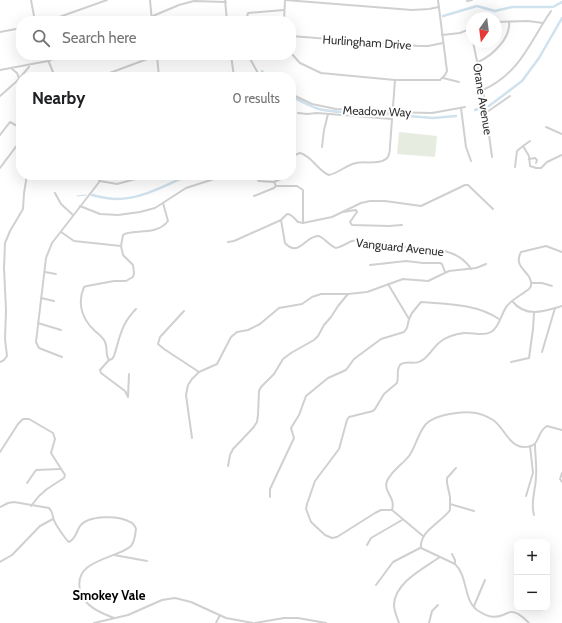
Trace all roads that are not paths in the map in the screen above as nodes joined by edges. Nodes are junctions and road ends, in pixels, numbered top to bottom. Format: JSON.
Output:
{"nodes":[{"id":1,"x":31,"y":0,"type":"edge"},
{"id":2,"x":107,"y":0,"type":"edge"},
{"id":3,"x":150,"y":0,"type":"edge"},
{"id":4,"x":285,"y":0,"type":"edge"},
{"id":5,"x":438,"y":0,"type":"edge"},
{"id":6,"x":472,"y":0,"type":"edge"},
{"id":7,"x":225,"y":1,"type":"edge"},
{"id":8,"x":467,"y":1,"type":"edge"},
{"id":9,"x":439,"y":7,"type":"junction"},
{"id":10,"x":284,"y":10,"type":"junction"},
{"id":11,"x":551,"y":11,"type":"dead end"},
{"id":12,"x":34,"y":16,"type":"edge"},
{"id":13,"x":62,"y":16,"type":"edge"},
{"id":14,"x":152,"y":16,"type":"joint"},
{"id":15,"x":226,"y":16,"type":"edge"},
{"id":16,"x":247,"y":16,"type":"edge"},
{"id":17,"x":284,"y":16,"type":"edge"},
{"id":18,"x":502,"y":22,"type":"edge"},
{"id":19,"x":509,"y":22,"type":"junction"},
{"id":20,"x":543,"y":23,"type":"junction"},
{"id":21,"x":16,"y":29,"type":"edge"},
{"id":22,"x":466,"y":30,"type":"edge"},
{"id":23,"x":0,"y":32,"type":"edge"},
{"id":24,"x":442,"y":35,"type":"junction"},
{"id":25,"x":296,"y":36,"type":"edge"},
{"id":26,"x":443,"y":43,"type":"junction"},
{"id":27,"x":474,"y":48,"type":"edge"},
{"id":28,"x":296,"y":59,"type":"edge"},
{"id":29,"x":52,"y":60,"type":"edge"},
{"id":30,"x":144,"y":60,"type":"edge"},
{"id":31,"x":157,"y":60,"type":"edge"},
{"id":32,"x":232,"y":60,"type":"edge"},
{"id":33,"x":251,"y":60,"type":"edge"},
{"id":34,"x":48,"y":62,"type":"junction"},
{"id":35,"x":478,"y":62,"type":"junction"},
{"id":36,"x":30,"y":66,"type":"junction"},
{"id":37,"x":10,"y":69,"type":"junction"},
{"id":38,"x":0,"y":70,"type":"edge"},
{"id":39,"x":17,"y":72,"type":"edge"},
{"id":40,"x":24,"y":72,"type":"edge"},
{"id":41,"x":53,"y":72,"type":"edge"},
{"id":42,"x":112,"y":72,"type":"edge"},
{"id":43,"x":159,"y":72,"type":"edge"},
{"id":44,"x":234,"y":72,"type":"edge"},
{"id":45,"x":258,"y":72,"type":"edge"},
{"id":46,"x":443,"y":78,"type":"junction"},
{"id":47,"x":395,"y":80,"type":"junction"},
{"id":48,"x":16,"y":81,"type":"edge"},
{"id":49,"x":459,"y":82,"type":"dead end"},
{"id":50,"x":483,"y":90,"type":"junction"},
{"id":51,"x":0,"y":96,"type":"edge"},
{"id":52,"x":296,"y":96,"type":"edge"},
{"id":53,"x":510,"y":96,"type":"dead end"},
{"id":54,"x":465,"y":107,"type":"dead end"},
{"id":55,"x":461,"y":108,"type":"junction"},
{"id":56,"x":392,"y":112,"type":"junction"},
{"id":57,"x":487,"y":112,"type":"junction"},
{"id":58,"x":298,"y":113,"type":"dead end"},
{"id":59,"x":328,"y":114,"type":"junction"},
{"id":60,"x":392,"y":119,"type":"junction"},
{"id":61,"x":16,"y":125,"type":"edge"},
{"id":62,"x":546,"y":127,"type":"dead end"},
{"id":63,"x":562,"y":134,"type":"edge"},
{"id":64,"x":0,"y":135,"type":"edge"},
{"id":65,"x":530,"y":141,"type":"dead end"},
{"id":66,"x":523,"y":146,"type":"junction"},
{"id":67,"x":322,"y":147,"type":"dead end"},
{"id":68,"x":16,"y":150,"type":"edge"},
{"id":69,"x":296,"y":155,"type":"edge"},
{"id":70,"x":562,"y":155,"type":"edge"},
{"id":71,"x":492,"y":157,"type":"dead end"},
{"id":72,"x":529,"y":159,"type":"junction"},
{"id":73,"x":470,"y":161,"type":"dead end"},
{"id":74,"x":536,"y":163,"type":"dead end"},
{"id":75,"x":515,"y":167,"type":"dead end"},
{"id":76,"x":0,"y":168,"type":"edge"},
{"id":77,"x":26,"y":180,"type":"edge"},
{"id":78,"x":132,"y":180,"type":"edge"},
{"id":79,"x":212,"y":180,"type":"edge"},
{"id":80,"x":266,"y":180,"type":"edge"},
{"id":81,"x":279,"y":180,"type":"edge"},
{"id":82,"x":100,"y":181,"type":"joint"},
{"id":83,"x":274,"y":182,"type":"junction"},
{"id":84,"x":276,"y":186,"type":"junction"},
{"id":85,"x":55,"y":193,"type":"dead end"},
{"id":86,"x":254,"y":196,"type":"dead end"},
{"id":87,"x":164,"y":202,"type":"junction"},
{"id":88,"x":80,"y":206,"type":"junction"},
{"id":89,"x":493,"y":209,"type":"dead end"},
{"id":90,"x":340,"y":213,"type":"junction"},
{"id":91,"x":73,"y":215,"type":"junction"},
{"id":92,"x":281,"y":220,"type":"junction"},
{"id":93,"x":303,"y":223,"type":"junction"},
{"id":94,"x":402,"y":225,"type":"dead end"},
{"id":95,"x":61,"y":232,"type":"junction"},
{"id":96,"x":228,"y":242,"type":"dead end"},
{"id":97,"x":121,"y":246,"type":"junction"},
{"id":98,"x":562,"y":252,"type":"edge"},
{"id":99,"x":486,"y":264,"type":"dead end"},
{"id":100,"x":370,"y":265,"type":"dead end"},
{"id":101,"x":471,"y":269,"type":"junction"},
{"id":102,"x":45,"y":272,"type":"junction"},
{"id":103,"x":445,"y":272,"type":"junction"},
{"id":104,"x":56,"y":274,"type":"dead end"},
{"id":105,"x":532,"y":283,"type":"junction"},
{"id":106,"x":388,"y":284,"type":"junction"},
{"id":107,"x":552,"y":286,"type":"dead end"},
{"id":108,"x":348,"y":294,"type":"junction"},
{"id":109,"x":41,"y":298,"type":"junction"},
{"id":110,"x":54,"y":301,"type":"dead end"},
{"id":111,"x":513,"y":302,"type":"junction"},
{"id":112,"x":562,"y":306,"type":"edge"},
{"id":113,"x":555,"y":308,"type":"junction"},
{"id":114,"x":136,"y":309,"type":"dead end"},
{"id":115,"x":184,"y":311,"type":"dead end"},
{"id":116,"x":534,"y":313,"type":"junction"},
{"id":117,"x":409,"y":319,"type":"junction"},
{"id":118,"x":500,"y":320,"type":"junction"},
{"id":119,"x":38,"y":323,"type":"junction"},
{"id":120,"x":62,"y":330,"type":"dead end"},
{"id":121,"x":542,"y":352,"type":"dead end"},
{"id":122,"x":62,"y":357,"type":"dead end"},
{"id":123,"x":109,"y":360,"type":"junction"},
{"id":124,"x":0,"y":362,"type":"edge"},
{"id":125,"x":511,"y":362,"type":"dead end"},
{"id":126,"x":199,"y":372,"type":"junction"},
{"id":127,"x":129,"y":374,"type":"dead end"},
{"id":128,"x":562,"y":430,"type":"edge"},
{"id":129,"x":192,"y":438,"type":"dead end"},
{"id":130,"x":535,"y":444,"type":"junction"},
{"id":131,"x":530,"y":446,"type":"junction"},
{"id":132,"x":0,"y":452,"type":"edge"},
{"id":133,"x":228,"y":466,"type":"dead end"},
{"id":134,"x":456,"y":468,"type":"dead end"},
{"id":135,"x":61,"y":469,"type":"junction"},
{"id":136,"x":562,"y":473,"type":"edge"},
{"id":137,"x":562,"y":482,"type":"edge"},
{"id":138,"x":27,"y":483,"type":"dead end"},
{"id":139,"x":526,"y":496,"type":"dead end"},
{"id":140,"x":270,"y":497,"type":"dead end"},
{"id":141,"x":450,"y":504,"type":"junction"},
{"id":142,"x":31,"y":506,"type":"junction"},
{"id":143,"x":0,"y":507,"type":"edge"},
{"id":144,"x":392,"y":510,"type":"junction"},
{"id":145,"x":474,"y":511,"type":"dead end"},
{"id":146,"x":534,"y":515,"type":"dead end"},
{"id":147,"x":53,"y":518,"type":"junction"},
{"id":148,"x":402,"y":520,"type":"junction"},
{"id":149,"x":423,"y":536,"type":"junction"},
{"id":150,"x":367,"y":545,"type":"dead end"},
{"id":151,"x":421,"y":548,"type":"junction"},
{"id":152,"x":113,"y":554,"type":"junction"},
{"id":153,"x":452,"y":554,"type":"dead end"},
{"id":154,"x":440,"y":557,"type":"junction"},
{"id":155,"x":147,"y":561,"type":"dead end"},
{"id":156,"x":0,"y":562,"type":"edge"},
{"id":157,"x":455,"y":564,"type":"junction"},
{"id":158,"x":486,"y":580,"type":"dead end"},
{"id":159,"x":376,"y":585,"type":"dead end"},
{"id":160,"x":438,"y":605,"type":"dead end"},
{"id":161,"x":474,"y":606,"type":"junction"},
{"id":162,"x":220,"y":615,"type":"junction"},
{"id":163,"x":114,"y":618,"type":"junction"},
{"id":164,"x":94,"y":623,"type":"edge"},
{"id":165,"x":216,"y":623,"type":"edge"},
{"id":166,"x":254,"y":623,"type":"edge"},
{"id":167,"x":326,"y":623,"type":"edge"},
{"id":168,"x":399,"y":623,"type":"edge"},
{"id":169,"x":429,"y":623,"type":"edge"},
{"id":170,"x":529,"y":623,"type":"edge"}],
"edges":[{"from":1,"to":12,"type":"street"},
{"from":2,"to":13,"type":"street"},
{"from":3,"to":14,"type":"street"},
{"from":4,"to":9,"type":"street"},
{"from":4,"to":10,"type":"street"},
{"from":5,"to":9,"type":"street"},
{"from":6,"to":8,"type":"street"},
{"from":7,"to":14,"type":"street"},
{"from":7,"to":15,"type":"street"},
{"from":9,"to":24,"type":"street"},
{"from":10,"to":16,"type":"street"},
{"from":10,"to":17,"type":"street"},
{"from":11,"to":20,"type":"street"},
{"from":18,"to":19,"type":"street"},
{"from":19,"to":20,"type":"street"},
{"from":19,"to":35,"type":"street"},
{"from":20,"to":50,"type":"street"},
{"from":21,"to":23,"type":"street"},
{"from":22,"to":24,"type":"street"},
{"from":24,"to":26,"type":"street"},
{"from":25,"to":26,"type":"street","name":"Hurlingham Drive"},
{"from":26,"to":46,"type":"street"},
{"from":27,"to":35,"type":"street","name":"Orane Avenue"},
{"from":28,"to":47,"type":"street"},
{"from":29,"to":34,"type":"street"},
{"from":30,"to":42,"type":"street"},
{"from":31,"to":43,"type":"street"},
{"from":32,"to":44,"type":"street"},
{"from":33,"to":45,"type":"street"},
{"from":34,"to":36,"type":"street"},
{"from":34,"to":41,"type":"street"},
{"from":35,"to":50,"type":"street","name":"Orane Avenue"},
{"from":36,"to":37,"type":"street"},
{"from":36,"to":40,"type":"street"},
{"from":37,"to":38,"type":"street"},
{"from":37,"to":39,"type":"street"},
{"from":46,"to":47,"type":"street"},
{"from":46,"to":49,"type":"street"},
{"from":47,"to":56,"type":"street"},
{"from":48,"to":51,"type":"street"},
{"from":50,"to":57,"type":"street","name":"Orane Avenue"},
{"from":52,"to":56,"type":"street","name":"Meadow Way"},
{"from":53,"to":57,"type":"street"},
{"from":54,"to":55,"type":"street","name":"Meadow Way"},
{"from":55,"to":56,"type":"street","name":"Meadow Way"},
{"from":55,"to":73,"type":"street"},
{"from":56,"to":60,"type":"street"},
{"from":57,"to":71,"type":"street","name":"Orane Avenue"},
{"from":58,"to":59,"type":"street"},
{"from":59,"to":60,"type":"street"},
{"from":59,"to":67,"type":"street"},
{"from":60,"to":69,"type":"street"},
{"from":61,"to":64,"type":"street"},
{"from":62,"to":63,"type":"street"},
{"from":65,"to":66,"type":"street"},
{"from":66,"to":72,"type":"street"},
{"from":66,"to":75,"type":"street"},
{"from":68,"to":76,"type":"street"},
{"from":70,"to":72,"type":"street"},
{"from":72,"to":74,"type":"street"},
{"from":77,"to":124,"type":"street"},
{"from":78,"to":82,"type":"street"},
{"from":79,"to":87,"type":"street"},
{"from":80,"to":83,"type":"street"},
{"from":81,"to":83,"type":"street"},
{"from":82,"to":88,"type":"street"},
{"from":83,"to":84,"type":"street"},
{"from":84,"to":86,"type":"street"},
{"from":84,"to":93,"type":"street"},
{"from":85,"to":91,"type":"street"},
{"from":87,"to":88,"type":"street"},
{"from":87,"to":97,"type":"street"},
{"from":88,"to":91,"type":"street"},
{"from":89,"to":90,"type":"street"},
{"from":90,"to":93,"type":"street"},
{"from":90,"to":94,"type":"street"},
{"from":91,"to":95,"type":"street"},
{"from":92,"to":93,"type":"street"},
{"from":92,"to":96,"type":"street"},
{"from":92,"to":101,"type":"street","name":"Vanguard Avenue"},
{"from":95,"to":97,"type":"street"},
{"from":95,"to":102,"type":"street"},
{"from":97,"to":123,"type":"street"},
{"from":98,"to":105,"type":"street"},
{"from":99,"to":101,"type":"street"},
{"from":100,"to":103,"type":"street"},
{"from":101,"to":103,"type":"street"},
{"from":102,"to":104,"type":"street"},
{"from":102,"to":109,"type":"street"},
{"from":103,"to":106,"type":"street"},
{"from":105,"to":107,"type":"street"},
{"from":105,"to":111,"type":"street"},
{"from":106,"to":108,"type":"street"},
{"from":106,"to":117,"type":"street"},
{"from":108,"to":126,"type":"street"},
{"from":108,"to":133,"type":"street"},
{"from":109,"to":110,"type":"street"},
{"from":109,"to":119,"type":"street"},
{"from":111,"to":116,"type":"street"},
{"from":111,"to":118,"type":"street"},
{"from":112,"to":113,"type":"street"},
{"from":113,"to":116,"type":"street"},
{"from":113,"to":121,"type":"street"},
{"from":114,"to":123,"type":"street"},
{"from":115,"to":126,"type":"street"},
{"from":116,"to":125,"type":"street"},
{"from":117,"to":118,"type":"street"},
{"from":117,"to":140,"type":"street"},
{"from":118,"to":144,"type":"street"},
{"from":119,"to":120,"type":"street"},
{"from":119,"to":122,"type":"street"},
{"from":123,"to":127,"type":"street"},
{"from":126,"to":129,"type":"street"},
{"from":128,"to":130,"type":"street"},
{"from":130,"to":131,"type":"street"},
{"from":130,"to":146,"type":"street"},
{"from":131,"to":139,"type":"street"},
{"from":131,"to":144,"type":"street"},
{"from":132,"to":135,"type":"street"},
{"from":134,"to":141,"type":"street"},
{"from":135,"to":138,"type":"street"},
{"from":135,"to":142,"type":"street"},
{"from":136,"to":137,"type":"street"},
{"from":141,"to":145,"type":"street"},
{"from":141,"to":149,"type":"street"},
{"from":142,"to":143,"type":"street"},
{"from":142,"to":147,"type":"street"},
{"from":144,"to":148,"type":"street"},
{"from":147,"to":152,"type":"street"},
{"from":147,"to":156,"type":"street"},
{"from":148,"to":149,"type":"street"},
{"from":148,"to":150,"type":"street"},
{"from":149,"to":151,"type":"street"},
{"from":151,"to":154,"type":"street"},
{"from":151,"to":159,"type":"street"},
{"from":152,"to":155,"type":"street"},
{"from":152,"to":163,"type":"street"},
{"from":153,"to":157,"type":"street"},
{"from":154,"to":157,"type":"street"},
{"from":154,"to":168,"type":"street"},
{"from":157,"to":161,"type":"street"},
{"from":158,"to":161,"type":"street"},
{"from":160,"to":169,"type":"street"},
{"from":161,"to":170,"type":"street"},
{"from":162,"to":163,"type":"street"},
{"from":162,"to":165,"type":"street"},
{"from":162,"to":166,"type":"street"},
{"from":163,"to":164,"type":"street"},
{"from":166,"to":167,"type":"street"}]}
